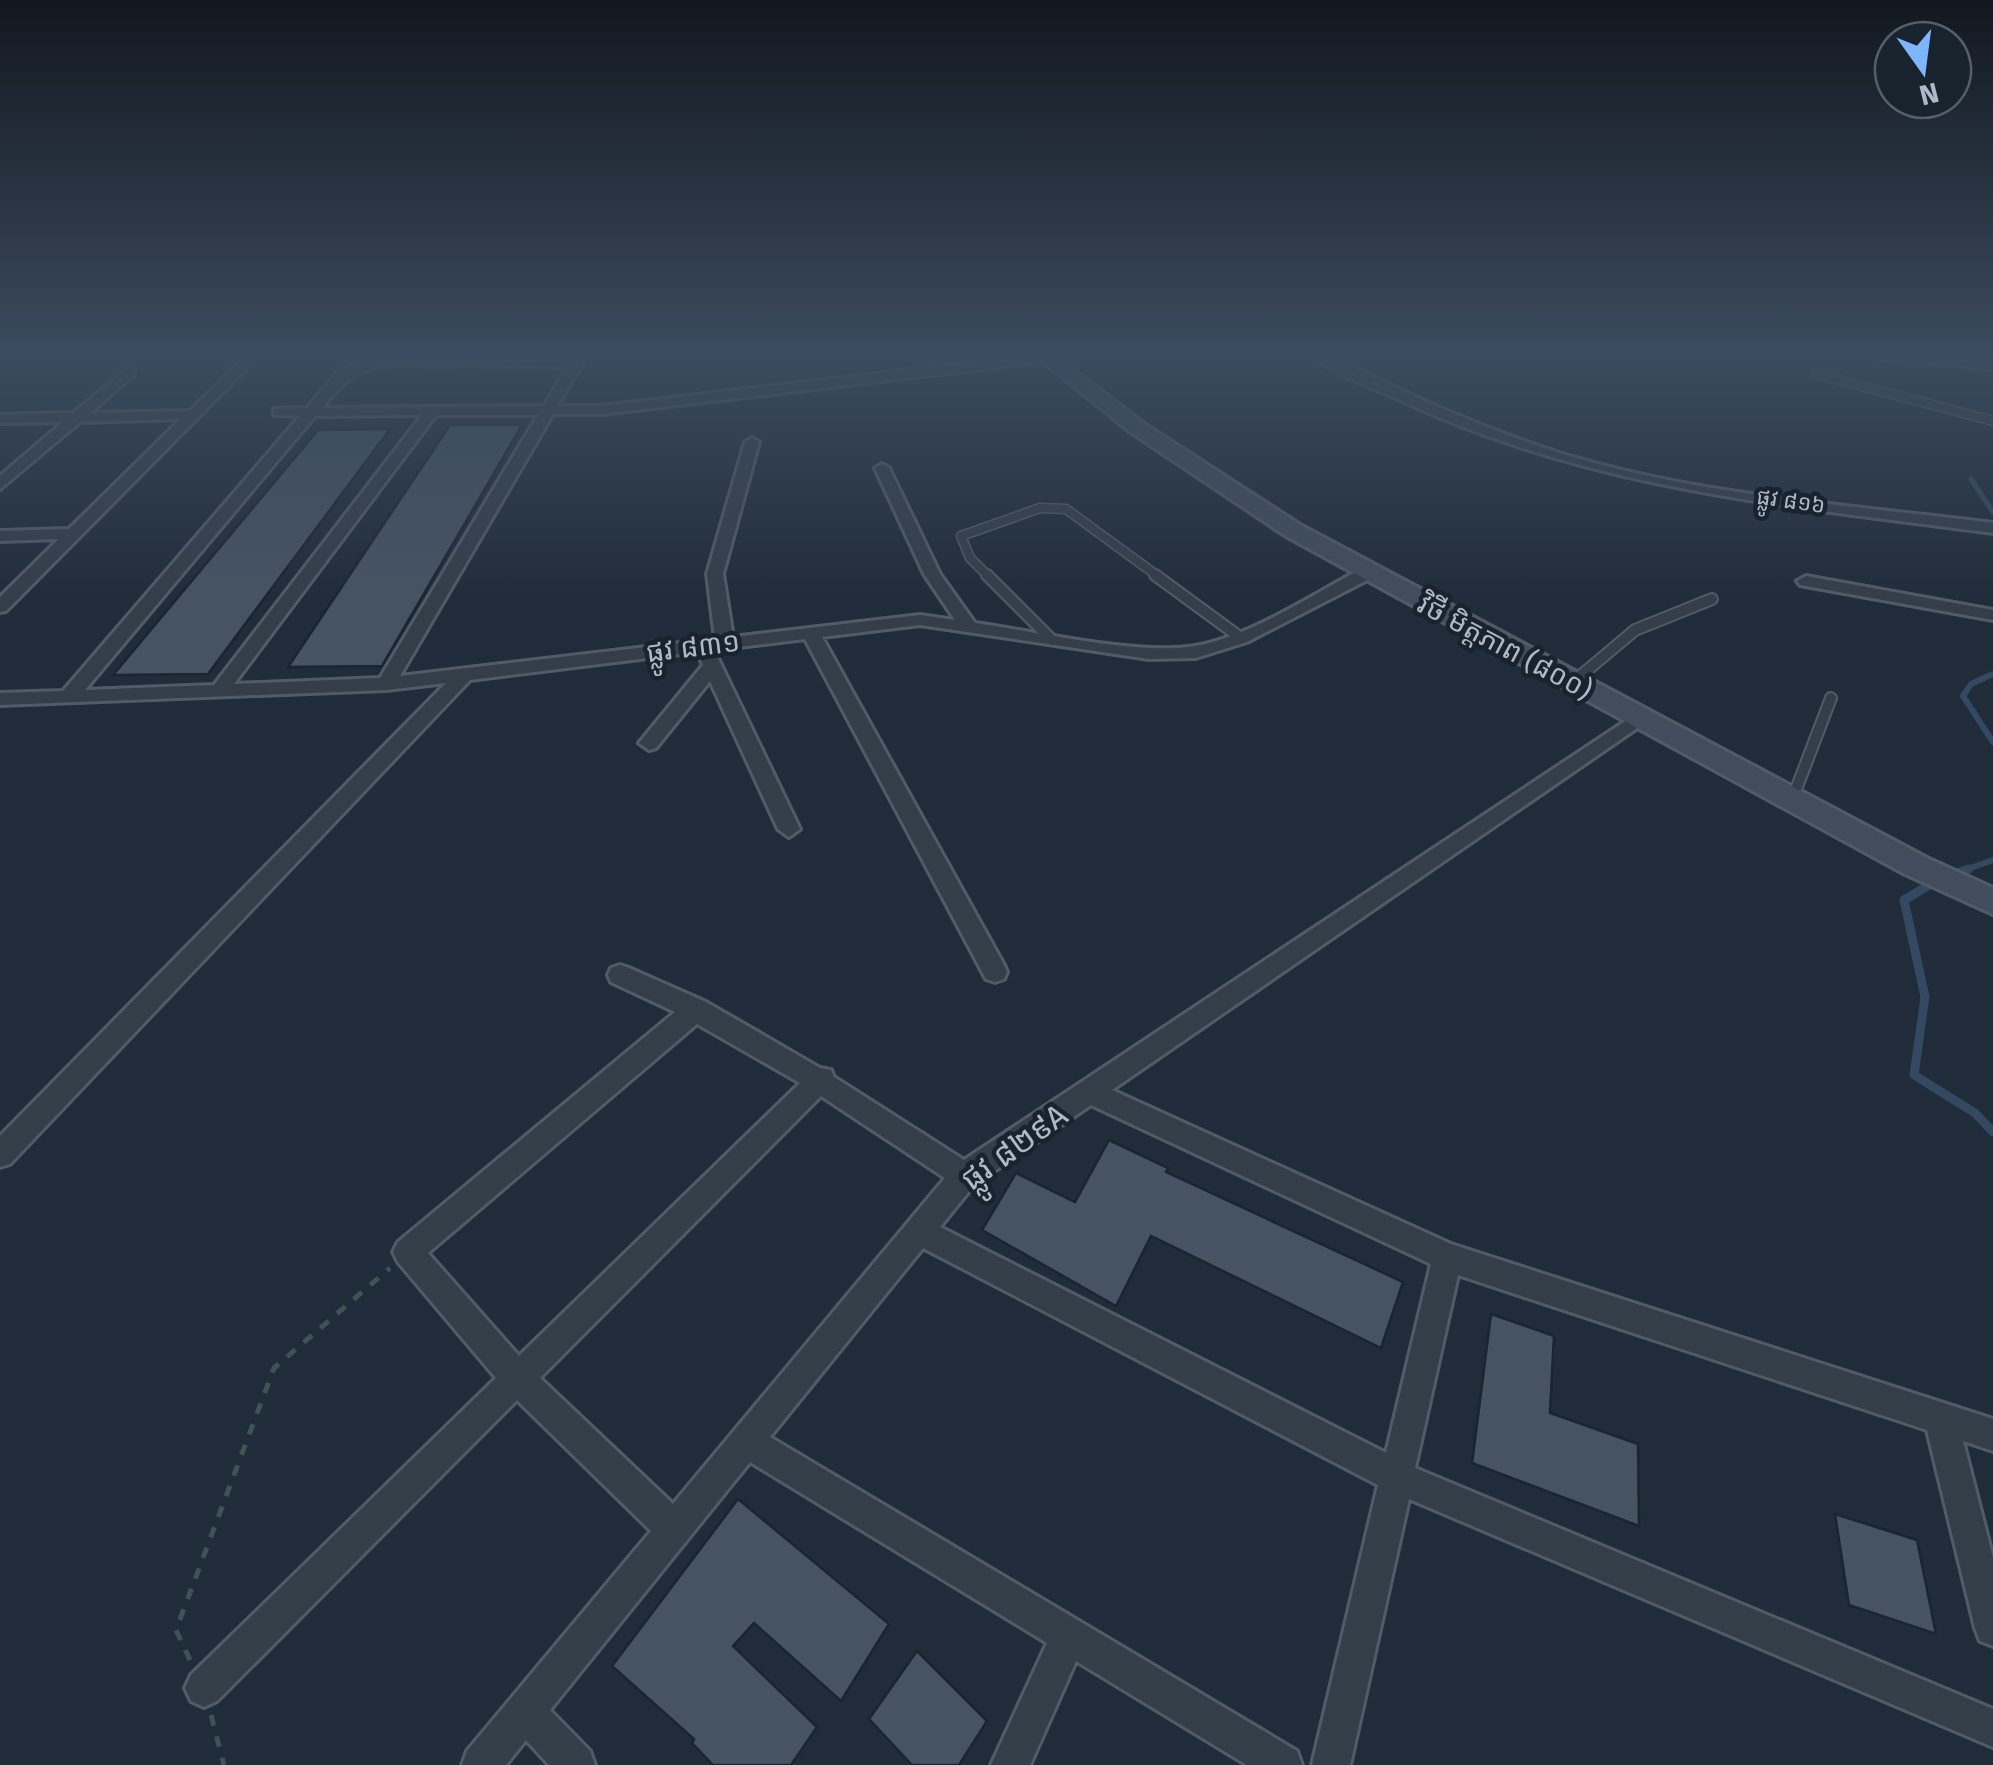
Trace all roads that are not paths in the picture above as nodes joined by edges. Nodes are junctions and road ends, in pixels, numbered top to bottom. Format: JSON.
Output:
{"nodes":[{"id":1,"x":57,"y":435,"type":"edge"},
{"id":2,"x":173,"y":435,"type":"edge"},
{"id":3,"x":293,"y":435,"type":"edge"},
{"id":4,"x":413,"y":435,"type":"edge"},
{"id":5,"x":533,"y":435,"type":"edge"},
{"id":6,"x":1152,"y":435,"type":"edge"},
{"id":7,"x":1503,"y":435,"type":"edge"},
{"id":8,"x":752,"y":442,"type":"dead end"},
{"id":9,"x":882,"y":468,"type":"dead end"},
{"id":10,"x":0,"y":484,"type":"edge"},
{"id":11,"x":1993,"y":528,"type":"edge"},
{"id":12,"x":74,"y":534,"type":"junction"},
{"id":13,"x":0,"y":536,"type":"edge"},
{"id":14,"x":1367,"y":573,"type":"junction"},
{"id":15,"x":1806,"y":581,"type":"dead end"},
{"id":16,"x":1712,"y":599,"type":"dead end"},
{"id":17,"x":0,"y":607,"type":"edge"},
{"id":18,"x":1993,"y":615,"type":"edge"},
{"id":19,"x":967,"y":624,"type":"junction"},
{"id":20,"x":810,"y":632,"type":"junction"},
{"id":21,"x":1241,"y":638,"type":"junction"},
{"id":22,"x":1052,"y":640,"type":"junction"},
{"id":23,"x":726,"y":643,"type":"junction"},
{"id":24,"x":708,"y":655,"type":"junction"},
{"id":25,"x":464,"y":675,"type":"junction"},
{"id":26,"x":386,"y":684,"type":"junction"},
{"id":27,"x":1572,"y":684,"type":"junction"},
{"id":28,"x":220,"y":691,"type":"junction"},
{"id":29,"x":68,"y":697,"type":"junction"},
{"id":30,"x":1831,"y":698,"type":"dead end"},
{"id":31,"x":0,"y":699,"type":"edge"},
{"id":32,"x":1639,"y":718,"type":"junction"},
{"id":33,"x":649,"y":743,"type":"dead end"},
{"id":34,"x":1792,"y":800,"type":"junction"},
{"id":35,"x":789,"y":829,"type":"dead end"},
{"id":36,"x":1983,"y":898,"type":"edge"},
{"id":37,"x":995,"y":972,"type":"dead end"},
{"id":38,"x":620,"y":976,"type":"dead end"},
{"id":39,"x":696,"y":1009,"type":"junction"},
{"id":40,"x":822,"y":1078,"type":"junction"},
{"id":41,"x":1090,"y":1092,"type":"junction"},
{"id":42,"x":0,"y":1153,"type":"edge"},
{"id":43,"x":964,"y":1176,"type":"junction"},
{"id":44,"x":920,"y":1231,"type":"junction"},
{"id":45,"x":1447,"y":1257,"type":"junction"},
{"id":46,"x":517,"y":1378,"type":"junction"},
{"id":47,"x":1941,"y":1419,"type":"junction"},
{"id":48,"x":1993,"y":1435,"type":"edge"},
{"id":49,"x":746,"y":1442,"type":"junction"},
{"id":50,"x":1398,"y":1477,"type":"junction"},
{"id":51,"x":673,"y":1528,"type":"junction"},
{"id":52,"x":1993,"y":1628,"type":"edge"},
{"id":53,"x":1069,"y":1635,"type":"junction"},
{"id":54,"x":204,"y":1688,"type":"road end"},
{"id":55,"x":525,"y":1712,"type":"junction"},
{"id":56,"x":1993,"y":1728,"type":"edge"},
{"id":57,"x":482,"y":1765,"type":"edge"},
{"id":58,"x":576,"y":1765,"type":"edge"},
{"id":59,"x":1010,"y":1765,"type":"edge"},
{"id":60,"x":1283,"y":1765,"type":"edge"},
{"id":61,"x":1331,"y":1765,"type":"edge"}],
"edges":[{"from":1,"to":10,"type":"street"},
{"from":2,"to":12,"type":"street"},
{"from":3,"to":29,"type":"street"},
{"from":4,"to":28,"type":"street"},
{"from":5,"to":26,"type":"street"},
{"from":6,"to":14,"type":"main road","name":"វិថី មិត្តភាព (៨០០)"},
{"from":7,"to":11,"type":"street","name":"ផ្លូវ ៨១៦"},
{"from":8,"to":23,"type":"street"},
{"from":9,"to":19,"type":"street"},
{"from":12,"to":13,"type":"street"},
{"from":12,"to":17,"type":"street"},
{"from":14,"to":21,"type":"street","name":"ផ្លូវ ៨៣១"},
{"from":14,"to":27,"type":"main road","name":"វិថី មិត្តភាព (៨០០)"},
{"from":15,"to":18,"type":"street"},
{"from":16,"to":27,"type":"lane"},
{"from":19,"to":20,"type":"street","name":"ផ្លូវ ៨៣១"},
{"from":19,"to":22,"type":"street","name":"ផ្លូវ ៨៣១"},
{"from":20,"to":23,"type":"street","name":"ផ្លូវ ៨៣១"},
{"from":20,"to":37,"type":"street"},
{"from":21,"to":22,"type":"street","name":"ផ្លូវ ៨៣១"},
{"from":21,"to":22,"type":"lane"},
{"from":23,"to":24,"type":"street","name":"ផ្លូវ ៨៣១"},
{"from":24,"to":25,"type":"street","name":"ផ្លូវ ៨៣១"},
{"from":24,"to":33,"type":"street"},
{"from":24,"to":35,"type":"street"},
{"from":25,"to":26,"type":"street","name":"ផ្លូវ ៨៣១"},
{"from":25,"to":42,"type":"street"},
{"from":26,"to":28,"type":"street","name":"ផ្លូវ ៨៣១"},
{"from":27,"to":32,"type":"main road","name":"វិថី មិត្តភាព (៨០០)"},
{"from":28,"to":29,"type":"street","name":"ផ្លូវ ៨៣១"},
{"from":29,"to":31,"type":"street","name":"ផ្លូវ ៨៣១"},
{"from":30,"to":34,"type":"lane"},
{"from":32,"to":34,"type":"main road","name":"វិថី មិត្តភាព (៨០០)"},
{"from":32,"to":41,"type":"street","name":"ផ្លូវ ៨២៩A"},
{"from":34,"to":36,"type":"main road","name":"វិថី មិត្តភាព (៨០០)"},
{"from":38,"to":39,"type":"street"},
{"from":39,"to":40,"type":"street"},
{"from":39,"to":46,"type":"street"},
{"from":40,"to":43,"type":"street"},
{"from":40,"to":46,"type":"street"},
{"from":41,"to":43,"type":"street","name":"ផ្លូវ ៨២៩A"},
{"from":41,"to":45,"type":"street"},
{"from":43,"to":44,"type":"street","name":"ផ្លូវ ៨២៩A"},
{"from":44,"to":49,"type":"street","name":"ផ្លូវ ៨២៩A"},
{"from":44,"to":50,"type":"street"},
{"from":45,"to":47,"type":"street"},
{"from":45,"to":50,"type":"street"},
{"from":46,"to":51,"type":"street"},
{"from":46,"to":54,"type":"street"},
{"from":47,"to":48,"type":"street"},
{"from":47,"to":52,"type":"street"},
{"from":49,"to":51,"type":"street","name":"ផ្លូវ ៨២៩A"},
{"from":49,"to":53,"type":"street"},
{"from":50,"to":56,"type":"street"},
{"from":50,"to":61,"type":"street"},
{"from":51,"to":55,"type":"street","name":"ផ្លូវ ៨២៩A"},
{"from":53,"to":59,"type":"street"},
{"from":53,"to":60,"type":"street"},
{"from":55,"to":57,"type":"street","name":"ផ្លូវ ៨២៩A"},
{"from":55,"to":58,"type":"street"}]}
